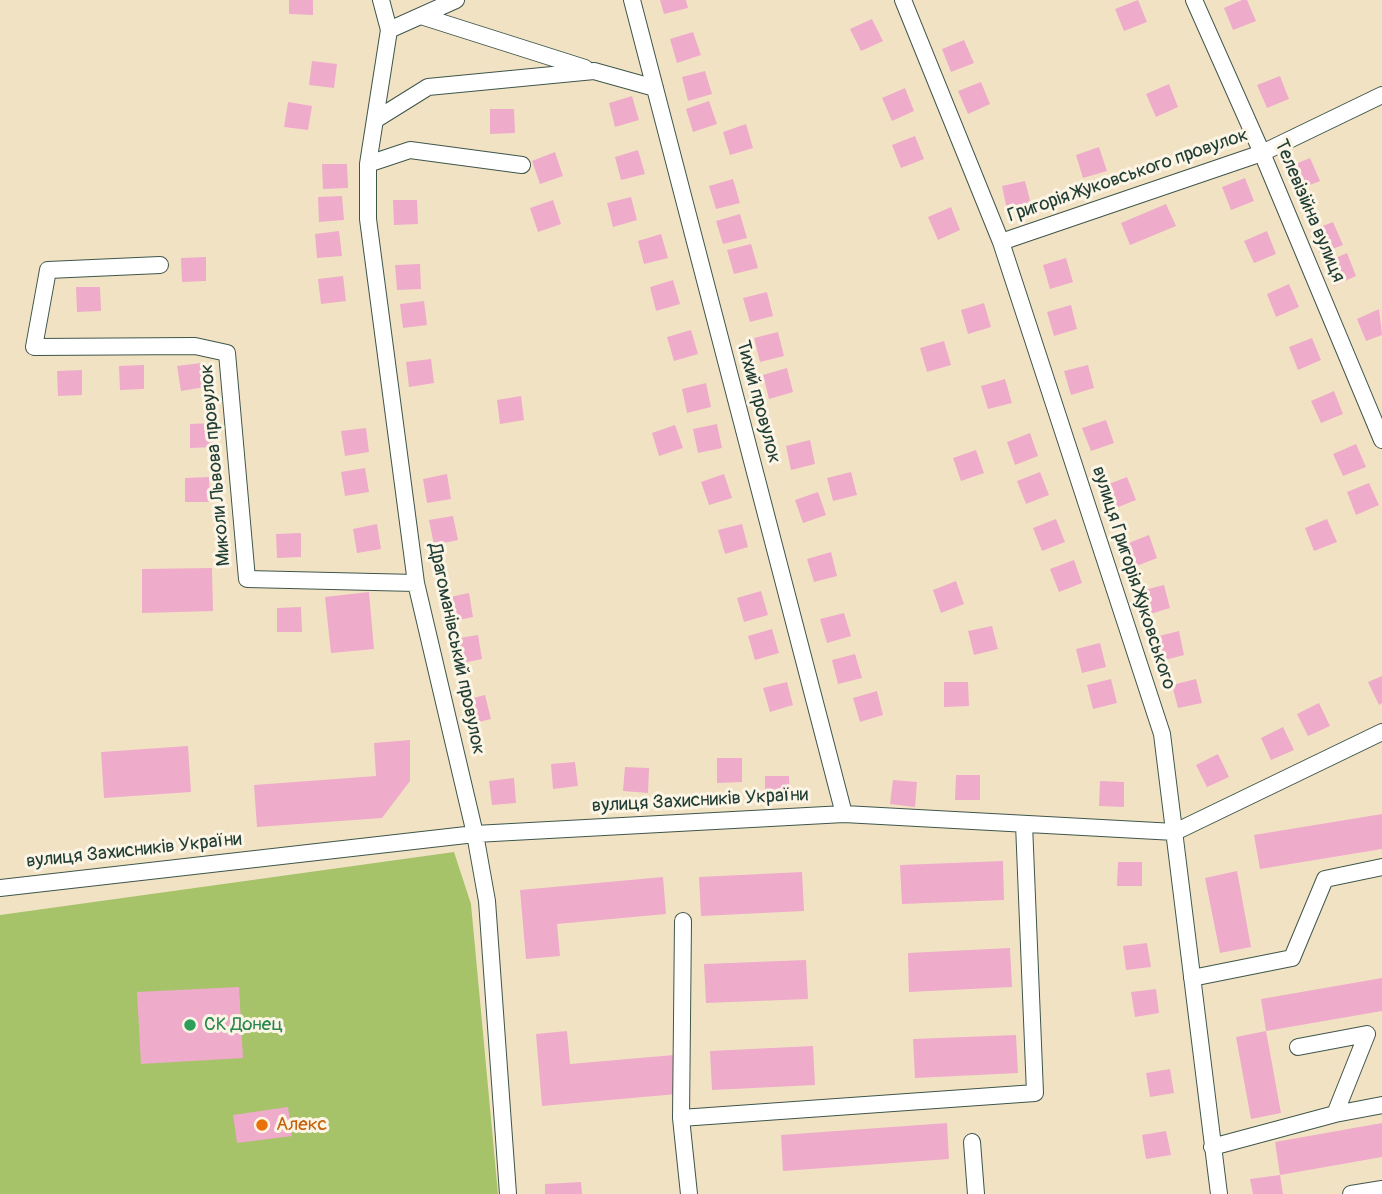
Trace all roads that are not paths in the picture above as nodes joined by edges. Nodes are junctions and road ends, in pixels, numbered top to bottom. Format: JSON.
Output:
{"nodes":[{"id":1,"x":381,"y":0,"type":"edge"},
{"id":2,"x":456,"y":0,"type":"edge"},
{"id":3,"x":632,"y":0,"type":"edge"},
{"id":4,"x":903,"y":0,"type":"edge"},
{"id":5,"x":1194,"y":0,"type":"edge"},
{"id":6,"x":421,"y":16,"type":"junction"},
{"id":7,"x":389,"y":30,"type":"junction"},
{"id":8,"x":594,"y":71,"type":"junction"},
{"id":9,"x":655,"y":88,"type":"junction"},
{"id":10,"x":1382,"y":95,"type":"edge"},
{"id":11,"x":375,"y":120,"type":"junction"},
{"id":12,"x":1262,"y":153,"type":"junction"},
{"id":13,"x":368,"y":164,"type":"junction"},
{"id":14,"x":522,"y":165,"type":"dead end"},
{"id":15,"x":1001,"y":242,"type":"junction"},
{"id":16,"x":160,"y":265,"type":"dead end"},
{"id":17,"x":1382,"y":440,"type":"edge"},
{"id":18,"x":416,"y":583,"type":"junction"},
{"id":19,"x":1382,"y":732,"type":"edge"},
{"id":20,"x":844,"y":814,"type":"junction"},
{"id":21,"x":1024,"y":824,"type":"junction"},
{"id":22,"x":1175,"y":832,"type":"junction"},
{"id":23,"x":475,"y":834,"type":"junction"},
{"id":24,"x":1382,"y":867,"type":"edge"},
{"id":25,"x":0,"y":888,"type":"edge"},
{"id":26,"x":683,"y":921,"type":"dead end"},
{"id":27,"x":1192,"y":978,"type":"junction"},
{"id":28,"x":1374,"y":1032,"type":"edge"},
{"id":29,"x":1298,"y":1047,"type":"dead end"},
{"id":30,"x":1382,"y":1105,"type":"edge"},
{"id":31,"x":1335,"y":1114,"type":"junction"},
{"id":32,"x":681,"y":1118,"type":"junction"},
{"id":33,"x":972,"y":1142,"type":"dead end"},
{"id":34,"x":1212,"y":1147,"type":"junction"},
{"id":35,"x":1382,"y":1189,"type":"edge"},
{"id":36,"x":508,"y":1194,"type":"edge"},
{"id":37,"x":689,"y":1194,"type":"edge"},
{"id":38,"x":976,"y":1194,"type":"edge"},
{"id":39,"x":1219,"y":1194,"type":"edge"},
{"id":40,"x":1351,"y":1194,"type":"edge"}],
"edges":[{"from":1,"to":7,"type":"street"},
{"from":2,"to":6,"type":"street"},
{"from":3,"to":9,"type":"street","name":"Тихий провулок"},
{"from":4,"to":15,"type":"street","name":"вулиця Григорія Жуковського"},
{"from":5,"to":12,"type":"street","name":"Телевізійна вулиця"},
{"from":6,"to":7,"type":"street"},
{"from":6,"to":8,"type":"street"},
{"from":7,"to":11,"type":"street","name":"Драгоманівський провулок"},
{"from":8,"to":9,"type":"street"},
{"from":8,"to":11,"type":"street"},
{"from":9,"to":20,"type":"street","name":"Тихий провулок"},
{"from":10,"to":12,"type":"street","name":"Григорія Жуковського провулок"},
{"from":11,"to":13,"type":"street","name":"Драгоманівський провулок"},
{"from":12,"to":15,"type":"street","name":"Григорія Жуковського провулок"},
{"from":12,"to":17,"type":"street","name":"Телевізійна вулиця"},
{"from":13,"to":14,"type":"street"},
{"from":13,"to":18,"type":"street","name":"Драгоманівський провулок"},
{"from":15,"to":22,"type":"street","name":"вулиця Григорія Жуковського"},
{"from":16,"to":18,"type":"street","name":"Миколи Львова провулок"},
{"from":18,"to":23,"type":"street","name":"Драгоманівський провулок"},
{"from":19,"to":22,"type":"street","name":"вулиця Захисників України"},
{"from":20,"to":21,"type":"street","name":"вулиця Захисників України"},
{"from":20,"to":23,"type":"street","name":"вулиця Захисників України"},
{"from":21,"to":22,"type":"street","name":"вулиця Захисників України"},
{"from":21,"to":32,"type":"street"},
{"from":22,"to":27,"type":"street","name":"вулиця Григорія Жуковського"},
{"from":23,"to":25,"type":"street","name":"вулиця Захисників України"},
{"from":23,"to":36,"type":"street","name":"Драгоманівський провулок"},
{"from":24,"to":27,"type":"street"},
{"from":26,"to":32,"type":"street"},
{"from":27,"to":34,"type":"street","name":"вулиця Григорія Жуковського"},
{"from":28,"to":29,"type":"street"},
{"from":28,"to":31,"type":"street"},
{"from":30,"to":31,"type":"street"},
{"from":31,"to":34,"type":"street"},
{"from":32,"to":37,"type":"street"},
{"from":33,"to":38,"type":"street"},
{"from":34,"to":39,"type":"street","name":"вулиця Григорія Жуковського"},
{"from":35,"to":40,"type":"street"}]}
